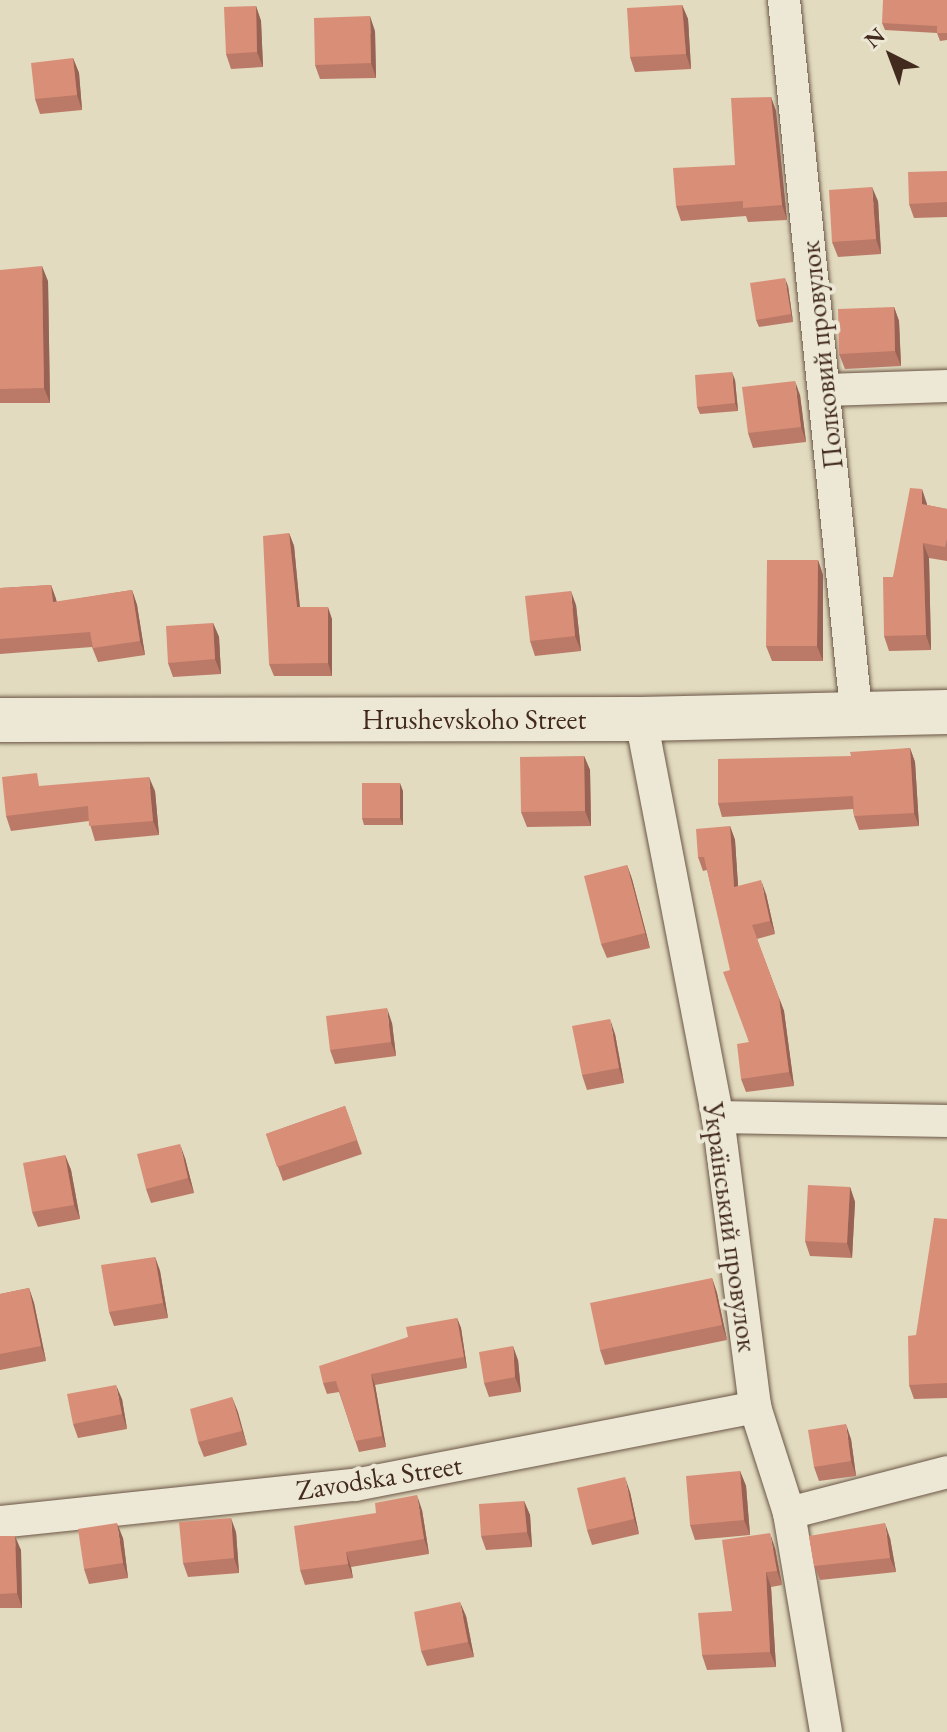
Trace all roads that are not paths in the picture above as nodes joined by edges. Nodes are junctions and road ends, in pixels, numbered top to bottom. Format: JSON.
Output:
{"nodes":[{"id":1,"x":784,"y":0,"type":"edge"},
{"id":2,"x":947,"y":386,"type":"edge"},
{"id":3,"x":826,"y":390,"type":"junction"},
{"id":4,"x":856,"y":710,"type":"junction"},
{"id":5,"x":947,"y":712,"type":"edge"},
{"id":6,"x":641,"y":719,"type":"junction"},
{"id":7,"x":0,"y":720,"type":"edge"},
{"id":8,"x":718,"y":1117,"type":"junction"},
{"id":9,"x":947,"y":1121,"type":"edge"},
{"id":10,"x":755,"y":1407,"type":"junction"},
{"id":11,"x":947,"y":1472,"type":"edge"},
{"id":12,"x":789,"y":1513,"type":"junction"},
{"id":13,"x":0,"y":1522,"type":"edge"},
{"id":14,"x":826,"y":1732,"type":"edge"}],
"edges":[{"from":1,"to":3,"type":"street","name":"Полковий провулок"},
{"from":2,"to":3,"type":"street"},
{"from":3,"to":4,"type":"street","name":"Полковий провулок"},
{"from":4,"to":5,"type":"street","name":"Hrushevskoho Street"},
{"from":4,"to":6,"type":"street","name":"Hrushevskoho Street"},
{"from":6,"to":7,"type":"street","name":"Hrushevskoho Street"},
{"from":6,"to":8,"type":"street","name":"Український провулок"},
{"from":8,"to":9,"type":"street"},
{"from":8,"to":10,"type":"street","name":"Український провулок"},
{"from":10,"to":12,"type":"street","name":"Український провулок"},
{"from":10,"to":13,"type":"street","name":"Zavodska Street"},
{"from":11,"to":12,"type":"street"},
{"from":12,"to":14,"type":"street","name":"Український провулок"}]}
